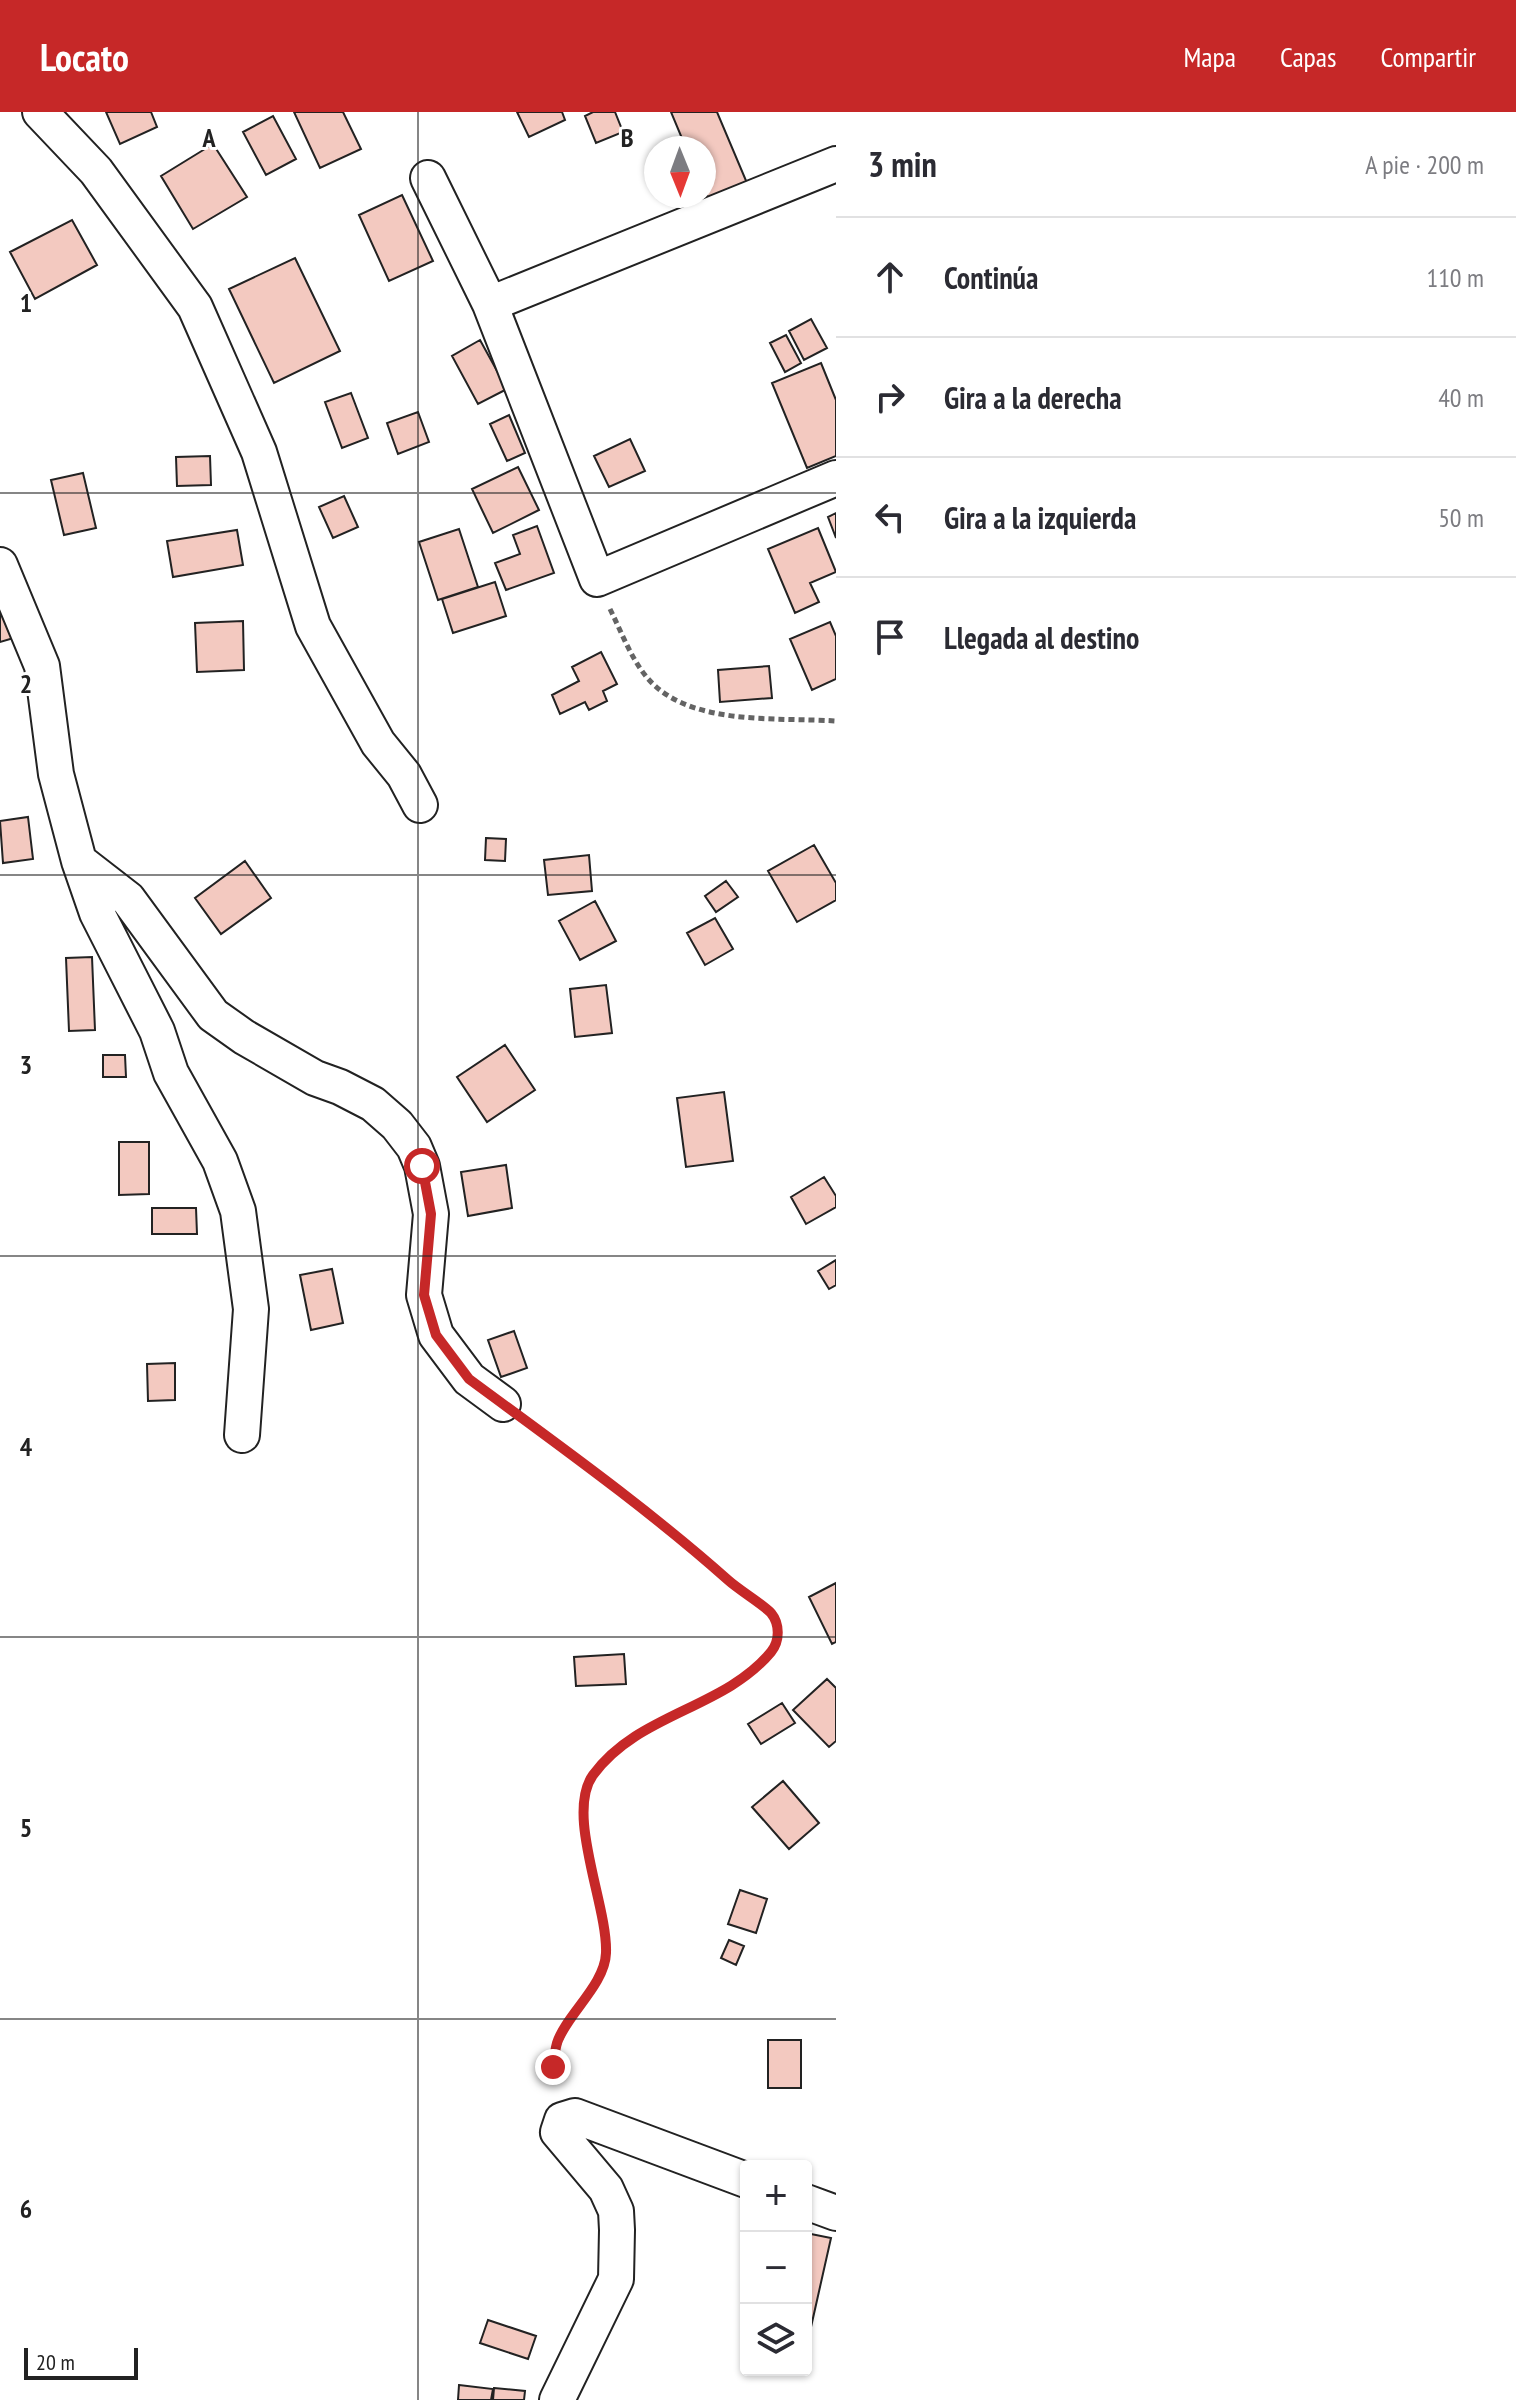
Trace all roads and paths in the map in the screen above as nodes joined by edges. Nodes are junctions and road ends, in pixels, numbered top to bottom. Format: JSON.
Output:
{"nodes":[{"id":1,"x":40,"y":112,"type":"edge"},
{"id":2,"x":836,"y":164,"type":"edge"},
{"id":3,"x":428,"y":178,"type":"dead end"},
{"id":4,"x":490,"y":304,"type":"junction"},
{"id":5,"x":836,"y":478,"type":"edge"},
{"id":6,"x":0,"y":565,"type":"edge"},
{"id":7,"x":597,"y":579,"type":"junction"},
{"id":8,"x":836,"y":721,"type":"edge"},
{"id":9,"x":420,"y":805,"type":"dead end"},
{"id":10,"x":79,"y":861,"type":"junction"},
{"id":11,"x":503,"y":1404,"type":"joint"},
{"id":12,"x":242,"y":1435,"type":"dead end"},
{"id":13,"x":562,"y":2120,"type":"junction"},
{"id":14,"x":740,"y":2178,"type":"edge"},
{"id":15,"x":812,"y":2204,"type":"edge"},
{"id":16,"x":836,"y":2213,"type":"edge"},
{"id":17,"x":557,"y":2400,"type":"edge"}],
"edges":[{"from":1,"to":9,"type":"street"},
{"from":2,"to":4,"type":"street"},
{"from":3,"to":4,"type":"street"},
{"from":4,"to":7,"type":"street"},
{"from":5,"to":7,"type":"street"},
{"from":6,"to":10,"type":"street"},
{"from":7,"to":8,"type":"path"},
{"from":10,"to":11,"type":"street"},
{"from":10,"to":12,"type":"street"},
{"from":11,"to":13,"type":"path"},
{"from":13,"to":14,"type":"street"},
{"from":13,"to":17,"type":"street"},
{"from":15,"to":16,"type":"street"}]}
